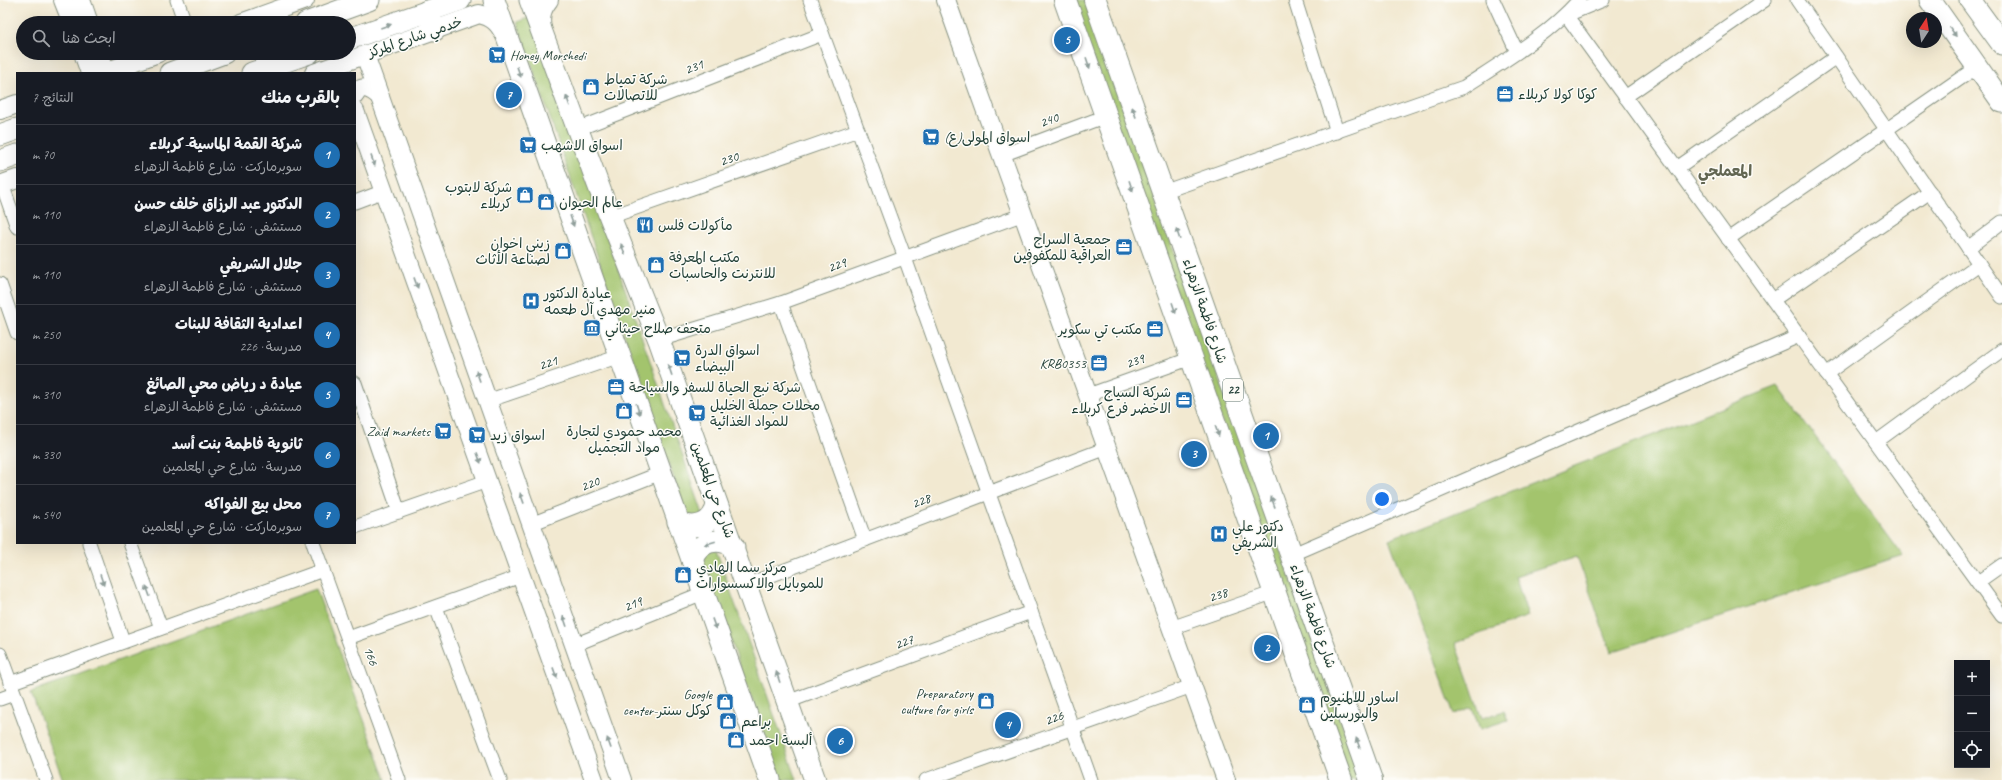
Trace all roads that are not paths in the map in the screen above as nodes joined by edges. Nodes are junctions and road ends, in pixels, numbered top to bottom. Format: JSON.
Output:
{"nodes":[{"id":1,"x":63,"y":0,"type":"edge"},
{"id":2,"x":81,"y":0,"type":"edge"},
{"id":3,"x":177,"y":0,"type":"edge"},
{"id":4,"x":305,"y":0,"type":"edge"},
{"id":5,"x":369,"y":0,"type":"edge"},
{"id":6,"x":460,"y":0,"type":"edge"},
{"id":7,"x":530,"y":0,"type":"edge"},
{"id":8,"x":549,"y":0,"type":"edge"},
{"id":9,"x":810,"y":0,"type":"edge"},
{"id":10,"x":946,"y":0,"type":"edge"},
{"id":11,"x":1065,"y":0,"type":"edge"},
{"id":12,"x":1095,"y":0,"type":"edge"},
{"id":13,"x":1295,"y":0,"type":"edge"},
{"id":14,"x":1493,"y":0,"type":"edge"},
{"id":15,"x":1579,"y":0,"type":"edge"},
{"id":16,"x":1603,"y":0,"type":"edge"},
{"id":17,"x":1765,"y":0,"type":"edge"},
{"id":18,"x":1797,"y":0,"type":"edge"},
{"id":19,"x":1930,"y":0,"type":"edge"},
{"id":20,"x":1970,"y":0,"type":"edge"},
{"id":21,"x":285,"y":3,"type":"edge"},
{"id":22,"x":495,"y":4,"type":"edge"},
{"id":23,"x":1566,"y":15,"type":"junction"},
{"id":24,"x":69,"y":16,"type":"edge"},
{"id":25,"x":87,"y":16,"type":"edge"},
{"id":26,"x":183,"y":16,"type":"edge"},
{"id":27,"x":256,"y":16,"type":"edge"},
{"id":28,"x":325,"y":16,"type":"edge"},
{"id":29,"x":431,"y":21,"type":"junction"},
{"id":30,"x":542,"y":31,"type":"junction"},
{"id":31,"x":822,"y":34,"type":"junction"},
{"id":32,"x":356,"y":37,"type":"edge"},
{"id":33,"x":507,"y":38,"type":"junction"},
{"id":34,"x":2002,"y":44,"type":"edge"},
{"id":35,"x":1517,"y":52,"type":"junction"},
{"id":36,"x":365,"y":55,"type":"junction"},
{"id":37,"x":1836,"y":57,"type":"junction"},
{"id":38,"x":89,"y":60,"type":"edge"},
{"id":39,"x":100,"y":60,"type":"edge"},
{"id":40,"x":138,"y":60,"type":"edge"},
{"id":41,"x":205,"y":60,"type":"edge"},
{"id":42,"x":289,"y":60,"type":"edge"},
{"id":43,"x":1977,"y":67,"type":"junction"},
{"id":44,"x":340,"y":69,"type":"edge"},
{"id":45,"x":99,"y":72,"type":"edge"},
{"id":46,"x":100,"y":72,"type":"edge"},
{"id":47,"x":103,"y":72,"type":"edge"},
{"id":48,"x":173,"y":72,"type":"edge"},
{"id":49,"x":255,"y":72,"type":"edge"},
{"id":50,"x":320,"y":72,"type":"edge"},
{"id":51,"x":356,"y":94,"type":"edge"},
{"id":52,"x":380,"y":96,"type":"junction"},
{"id":53,"x":1625,"y":97,"type":"junction"},
{"id":54,"x":2002,"y":102,"type":"edge"},
{"id":55,"x":16,"y":104,"type":"edge"},
{"id":56,"x":0,"y":110,"type":"edge"},
{"id":57,"x":356,"y":114,"type":"edge"},
{"id":58,"x":1106,"y":116,"type":"junction"},
{"id":59,"x":1886,"y":128,"type":"junction"},
{"id":60,"x":16,"y":129,"type":"edge"},
{"id":61,"x":578,"y":129,"type":"junction"},
{"id":62,"x":858,"y":130,"type":"junction"},
{"id":63,"x":1337,"y":132,"type":"junction"},
{"id":64,"x":0,"y":135,"type":"edge"},
{"id":65,"x":16,"y":155,"type":"edge"},
{"id":66,"x":1002,"y":155,"type":"junction"},
{"id":67,"x":0,"y":161,"type":"edge"},
{"id":68,"x":1676,"y":168,"type":"junction"},
{"id":69,"x":6,"y":183,"type":"edge"},
{"id":70,"x":384,"y":192,"type":"junction"},
{"id":71,"x":1163,"y":192,"type":"junction"},
{"id":72,"x":1930,"y":192,"type":"junction"},
{"id":73,"x":356,"y":202,"type":"edge"},
{"id":74,"x":1024,"y":214,"type":"junction"},
{"id":75,"x":610,"y":217,"type":"junction"},
{"id":76,"x":2002,"y":222,"type":"edge"},
{"id":77,"x":16,"y":223,"type":"edge"},
{"id":78,"x":1728,"y":239,"type":"junction"},
{"id":79,"x":1968,"y":248,"type":"junction"},
{"id":80,"x":905,"y":258,"type":"junction"},
{"id":81,"x":1979,"y":264,"type":"junction"},
{"id":82,"x":0,"y":284,"type":"edge"},
{"id":83,"x":2002,"y":296,"type":"edge"},
{"id":84,"x":1773,"y":300,"type":"junction"},
{"id":85,"x":781,"y":302,"type":"junction"},
{"id":86,"x":452,"y":303,"type":"junction"},
{"id":87,"x":427,"y":312,"type":"junction"},
{"id":88,"x":16,"y":330,"type":"edge"},
{"id":89,"x":1799,"y":336,"type":"junction"},
{"id":90,"x":464,"y":337,"type":"junction"},
{"id":91,"x":659,"y":340,"type":"junction"},
{"id":92,"x":439,"y":347,"type":"junction"},
{"id":93,"x":2002,"y":350,"type":"edge"},
{"id":94,"x":620,"y":356,"type":"junction"},
{"id":95,"x":1192,"y":358,"type":"junction"},
{"id":96,"x":1826,"y":374,"type":"junction"},
{"id":97,"x":356,"y":386,"type":"edge"},
{"id":98,"x":1088,"y":395,"type":"junction"},
{"id":99,"x":487,"y":401,"type":"junction"},
{"id":100,"x":1876,"y":442,"type":"junction"},
{"id":101,"x":1107,"y":448,"type":"junction"},
{"id":102,"x":661,"y":473,"type":"junction"},
{"id":103,"x":487,"y":481,"type":"junction"},
{"id":104,"x":989,"y":492,"type":"junction"},
{"id":105,"x":717,"y":505,"type":"junction"},
{"id":106,"x":399,"y":512,"type":"junction"},
{"id":107,"x":678,"y":522,"type":"junction"},
{"id":108,"x":531,"y":524,"type":"junction"},
{"id":109,"x":356,"y":527,"type":"edge"},
{"id":110,"x":865,"y":540,"type":"junction"},
{"id":111,"x":89,"y":544,"type":"edge"},
{"id":112,"x":130,"y":544,"type":"edge"},
{"id":113,"x":313,"y":544,"type":"edge"},
{"id":114,"x":734,"y":547,"type":"junction"},
{"id":115,"x":1292,"y":555,"type":"junction"},
{"id":116,"x":692,"y":560,"type":"junction"},
{"id":117,"x":2002,"y":565,"type":"edge"},
{"id":118,"x":323,"y":570,"type":"junction"},
{"id":119,"x":521,"y":576,"type":"junction"},
{"id":120,"x":1978,"y":582,"type":"junction"},
{"id":121,"x":746,"y":585,"type":"junction"},
{"id":122,"x":1275,"y":592,"type":"junction"},
{"id":123,"x":703,"y":593,"type":"junction"},
{"id":124,"x":436,"y":606,"type":"junction"},
{"id":125,"x":1032,"y":612,"type":"junction"},
{"id":126,"x":2002,"y":616,"type":"edge"},
{"id":127,"x":161,"y":628,"type":"junction"},
{"id":128,"x":1171,"y":628,"type":"junction"},
{"id":129,"x":348,"y":638,"type":"junction"},
{"id":130,"x":123,"y":641,"type":"junction"},
{"id":131,"x":574,"y":645,"type":"junction"},
{"id":132,"x":0,"y":654,"type":"edge"},
{"id":133,"x":1192,"y":686,"type":"junction"},
{"id":134,"x":12,"y":688,"type":"junction"},
{"id":135,"x":0,"y":699,"type":"edge"},
{"id":136,"x":787,"y":702,"type":"junction"},
{"id":137,"x":1073,"y":728,"type":"junction"},
{"id":138,"x":947,"y":777,"type":"edge"},
{"id":139,"x":46,"y":780,"type":"edge"},
{"id":140,"x":399,"y":780,"type":"edge"},
{"id":141,"x":500,"y":780,"type":"edge"},
{"id":142,"x":594,"y":780,"type":"edge"},
{"id":143,"x":622,"y":780,"type":"edge"},
{"id":144,"x":770,"y":780,"type":"edge"},
{"id":145,"x":815,"y":780,"type":"edge"},
{"id":146,"x":926,"y":780,"type":"edge"},
{"id":147,"x":1091,"y":780,"type":"edge"},
{"id":148,"x":1226,"y":780,"type":"edge"},
{"id":149,"x":1341,"y":780,"type":"edge"},
{"id":150,"x":1371,"y":780,"type":"edge"}],
"edges":[{"from":1,"to":24,"type":"street"},
{"from":2,"to":25,"type":"street"},
{"from":3,"to":26,"type":"street"},
{"from":4,"to":21,"type":"street"},
{"from":5,"to":28,"type":"main road"},
{"from":6,"to":29,"type":"main road"},
{"from":7,"to":30,"type":"main road","name":"شارع حي المعلمين"},
{"from":8,"to":30,"type":"street"},
{"from":9,"to":31,"type":"street"},
{"from":10,"to":66,"type":"street"},
{"from":11,"to":58,"type":"highway","name":"شارع فاطمة الزهراء","number":"22","one_way":true},
{"from":71,"to":12,"type":"highway","name":"شارع فاطمة الزهراء","number":"22","one_way":true},
{"from":13,"to":63,"type":"street"},
{"from":14,"to":35,"type":"street"},
{"from":15,"to":23,"type":"street"},
{"from":16,"to":23,"type":"street"},
{"from":17,"to":53,"type":"street"},
{"from":18,"to":37,"type":"street"},
{"from":19,"to":43,"type":"main road","one_way":true},
{"from":20,"to":34,"type":"main road"},
{"from":21,"to":27,"type":"street"},
{"from":22,"to":33,"type":"main road"},
{"from":23,"to":35,"type":"street"},
{"from":23,"to":53,"type":"street"},
{"from":32,"to":29,"type":"main road","one_way":true},
{"from":29,"to":33,"type":"street","name":"خدمي شارع المركز"},
{"from":29,"to":36,"type":"street","name":"خدمي شارع المركز"},
{"from":61,"to":30,"type":"main road","name":"شارع حي المعلمين","one_way":true},
{"from":31,"to":61,"type":"street","name":"231"},
{"from":31,"to":62,"type":"street"},
{"from":33,"to":94,"type":"main road","one_way":true},
{"from":35,"to":63,"type":"street"},
{"from":36,"to":44,"type":"street","name":"خدمي شارع المركز"},
{"from":36,"to":52,"type":"street"},
{"from":37,"to":59,"type":"street"},
{"from":37,"to":68,"type":"street"},
{"from":38,"to":45,"type":"street"},
{"from":39,"to":46,"type":"street"},
{"from":40,"to":47,"type":"street"},
{"from":41,"to":48,"type":"main road"},
{"from":42,"to":49,"type":"main road"},
{"from":43,"to":54,"type":"main road"},
{"from":43,"to":59,"type":"street"},
{"from":44,"to":50,"type":"street","name":"خدمي شارع المركز"},
{"from":51,"to":52,"type":"street"},
{"from":52,"to":86,"type":"street"},
{"from":53,"to":68,"type":"street"},
{"from":55,"to":56,"type":"street"},
{"from":57,"to":70,"type":"street","one_way":true},
{"from":58,"to":66,"type":"street","name":"240"},
{"from":58,"to":95,"type":"highway","name":"شارع فاطمة الزهراء","number":"22","one_way":true},
{"from":59,"to":72,"type":"street"},
{"from":59,"to":78,"type":"street"},
{"from":60,"to":64,"type":"main road"},
{"from":61,"to":75,"type":"main road","name":"شارع حي المعلمين"},
{"from":62,"to":75,"type":"street","name":"230"},
{"from":62,"to":80,"type":"street"},
{"from":63,"to":71,"type":"street"},
{"from":65,"to":67,"type":"main road"},
{"from":66,"to":74,"type":"street"},
{"from":68,"to":78,"type":"street"},
{"from":69,"to":77,"type":"street"},
{"from":70,"to":73,"type":"street"},
{"from":70,"to":87,"type":"street","one_way":true},
{"from":115,"to":71,"type":"highway","name":"شارع فاطمة الزهراء","number":"22","one_way":true},
{"from":72,"to":79,"type":"street"},
{"from":72,"to":84,"type":"street"},
{"from":74,"to":80,"type":"street","name":"229"},
{"from":74,"to":98,"type":"street"},
{"from":91,"to":75,"type":"main road","name":"شارع حي المعلمين","one_way":true},
{"from":76,"to":79,"type":"street"},
{"from":78,"to":84,"type":"street"},
{"from":79,"to":81,"type":"street"},
{"from":80,"to":85,"type":"street","name":"229"},
{"from":80,"to":104,"type":"street"},
{"from":81,"to":83,"type":"street"},
{"from":81,"to":96,"type":"street"},
{"from":82,"to":88,"type":"street"},
{"from":84,"to":89,"type":"street"},
{"from":85,"to":91,"type":"street","name":"229"},
{"from":85,"to":110,"type":"street"},
{"from":86,"to":87,"type":"street"},
{"from":86,"to":90,"type":"street"},
{"from":87,"to":92,"type":"street"},
{"from":89,"to":96,"type":"street"},
{"from":89,"to":115,"type":"street"},
{"from":90,"to":92,"type":"street"},
{"from":99,"to":90,"type":"street","one_way":true},
{"from":105,"to":91,"type":"main road","name":"شارع حي المعلمين","one_way":true},
{"from":92,"to":103,"type":"street","one_way":true},
{"from":93,"to":100,"type":"street"},
{"from":94,"to":99,"type":"street","name":"221"},
{"from":94,"to":102,"type":"main road","one_way":true},
{"from":95,"to":98,"type":"street","name":"239"},
{"from":95,"to":122,"type":"highway","name":"شارع فاطمة الزهراء","number":"22","one_way":true},
{"from":96,"to":100,"type":"street"},
{"from":97,"to":106,"type":"street"},
{"from":98,"to":101,"type":"street"},
{"from":108,"to":99,"type":"street","one_way":true},
{"from":100,"to":120,"type":"street"},
{"from":101,"to":104,"type":"street","name":"228"},
{"from":101,"to":128,"type":"street"},
{"from":102,"to":107,"type":"main road"},
{"from":102,"to":108,"type":"street","name":"220"},
{"from":103,"to":106,"type":"street"},
{"from":103,"to":119,"type":"street"},
{"from":104,"to":110,"type":"street","name":"228"},
{"from":104,"to":125,"type":"street"},
{"from":105,"to":107,"type":"main road"},
{"from":105,"to":114,"type":"main road","name":"شارع حي المعلمين"},
{"from":106,"to":109,"type":"street"},
{"from":107,"to":116,"type":"main road"},
{"from":131,"to":108,"type":"street","one_way":true},
{"from":110,"to":121,"type":"street","name":"228"},
{"from":111,"to":130,"type":"street","one_way":true},
{"from":127,"to":112,"type":"street","one_way":true},
{"from":113,"to":118,"type":"street","name":"166"},
{"from":114,"to":116,"type":"main road","one_way":true},
{"from":114,"to":121,"type":"main road","name":"شارع حي المعلمين"},
{"from":150,"to":115,"type":"highway","name":"شارع فاطمة الزهراء","number":"22","one_way":true},
{"from":116,"to":123,"type":"main road"},
{"from":117,"to":120,"type":"street"},
{"from":118,"to":127,"type":"street"},
{"from":118,"to":129,"type":"street","name":"166"},
{"from":119,"to":124,"type":"street"},
{"from":119,"to":142,"type":"street","one_way":true},
{"from":120,"to":126,"type":"street"},
{"from":136,"to":121,"type":"main road","name":"شارع حي المعلمين","one_way":true},
{"from":122,"to":128,"type":"street","name":"238"},
{"from":122,"to":149,"type":"highway","name":"شارع فاطمة الزهراء","number":"22"},
{"from":123,"to":131,"type":"street","name":"219"},
{"from":123,"to":144,"type":"main road","one_way":true},
{"from":124,"to":129,"type":"street"},
{"from":124,"to":141,"type":"street"},
{"from":125,"to":136,"type":"street","name":"227"},
{"from":125,"to":137,"type":"street"},
{"from":127,"to":130,"type":"street"},
{"from":128,"to":133,"type":"street"},
{"from":129,"to":140,"type":"street","name":"166"},
{"from":130,"to":134,"type":"street"},
{"from":143,"to":131,"type":"street","one_way":true},
{"from":132,"to":134,"type":"street"},
{"from":133,"to":137,"type":"street","name":"226"},
{"from":133,"to":148,"type":"street"},
{"from":134,"to":135,"type":"street"},
{"from":134,"to":139,"type":"street"},
{"from":136,"to":145,"type":"main road","name":"شارع حي المعلمين"},
{"from":137,"to":138,"type":"street","name":"226"},
{"from":137,"to":147,"type":"street"},
{"from":138,"to":146,"type":"street","name":"226"}]}
